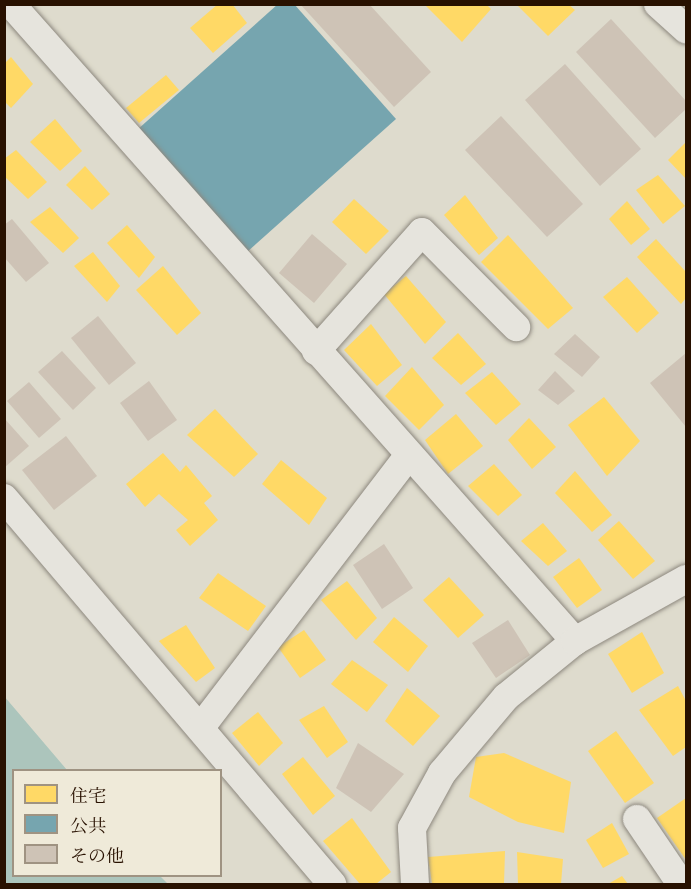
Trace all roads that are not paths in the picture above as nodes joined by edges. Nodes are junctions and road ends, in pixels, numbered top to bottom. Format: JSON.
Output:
{"nodes":[{"id":1,"x":11,"y":4,"type":"edge"},
{"id":2,"x":658,"y":4,"type":"edge"},
{"id":3,"x":687,"y":29,"type":"edge"},
{"id":4,"x":516,"y":327,"type":"dead end"},
{"id":5,"x":316,"y":351,"type":"junction"},
{"id":6,"x":409,"y":455,"type":"junction"},
{"id":7,"x":4,"y":498,"type":"edge"},
{"id":8,"x":687,"y":579,"type":"edge"},
{"id":9,"x":575,"y":641,"type":"junction"},
{"id":10,"x":201,"y":727,"type":"junction"},
{"id":11,"x":637,"y":819,"type":"dead end"},
{"id":12,"x":332,"y":885,"type":"edge"},
{"id":13,"x":415,"y":885,"type":"edge"},
{"id":14,"x":681,"y":885,"type":"edge"}],
"edges":[{"from":1,"to":5,"type":"street"},
{"from":2,"to":3,"type":"street"},
{"from":4,"to":5,"type":"street"},
{"from":5,"to":6,"type":"street"},
{"from":6,"to":9,"type":"street"},
{"from":6,"to":10,"type":"street"},
{"from":7,"to":10,"type":"street"},
{"from":8,"to":9,"type":"street"},
{"from":9,"to":13,"type":"street"},
{"from":10,"to":12,"type":"street"},
{"from":11,"to":14,"type":"street"}]}
